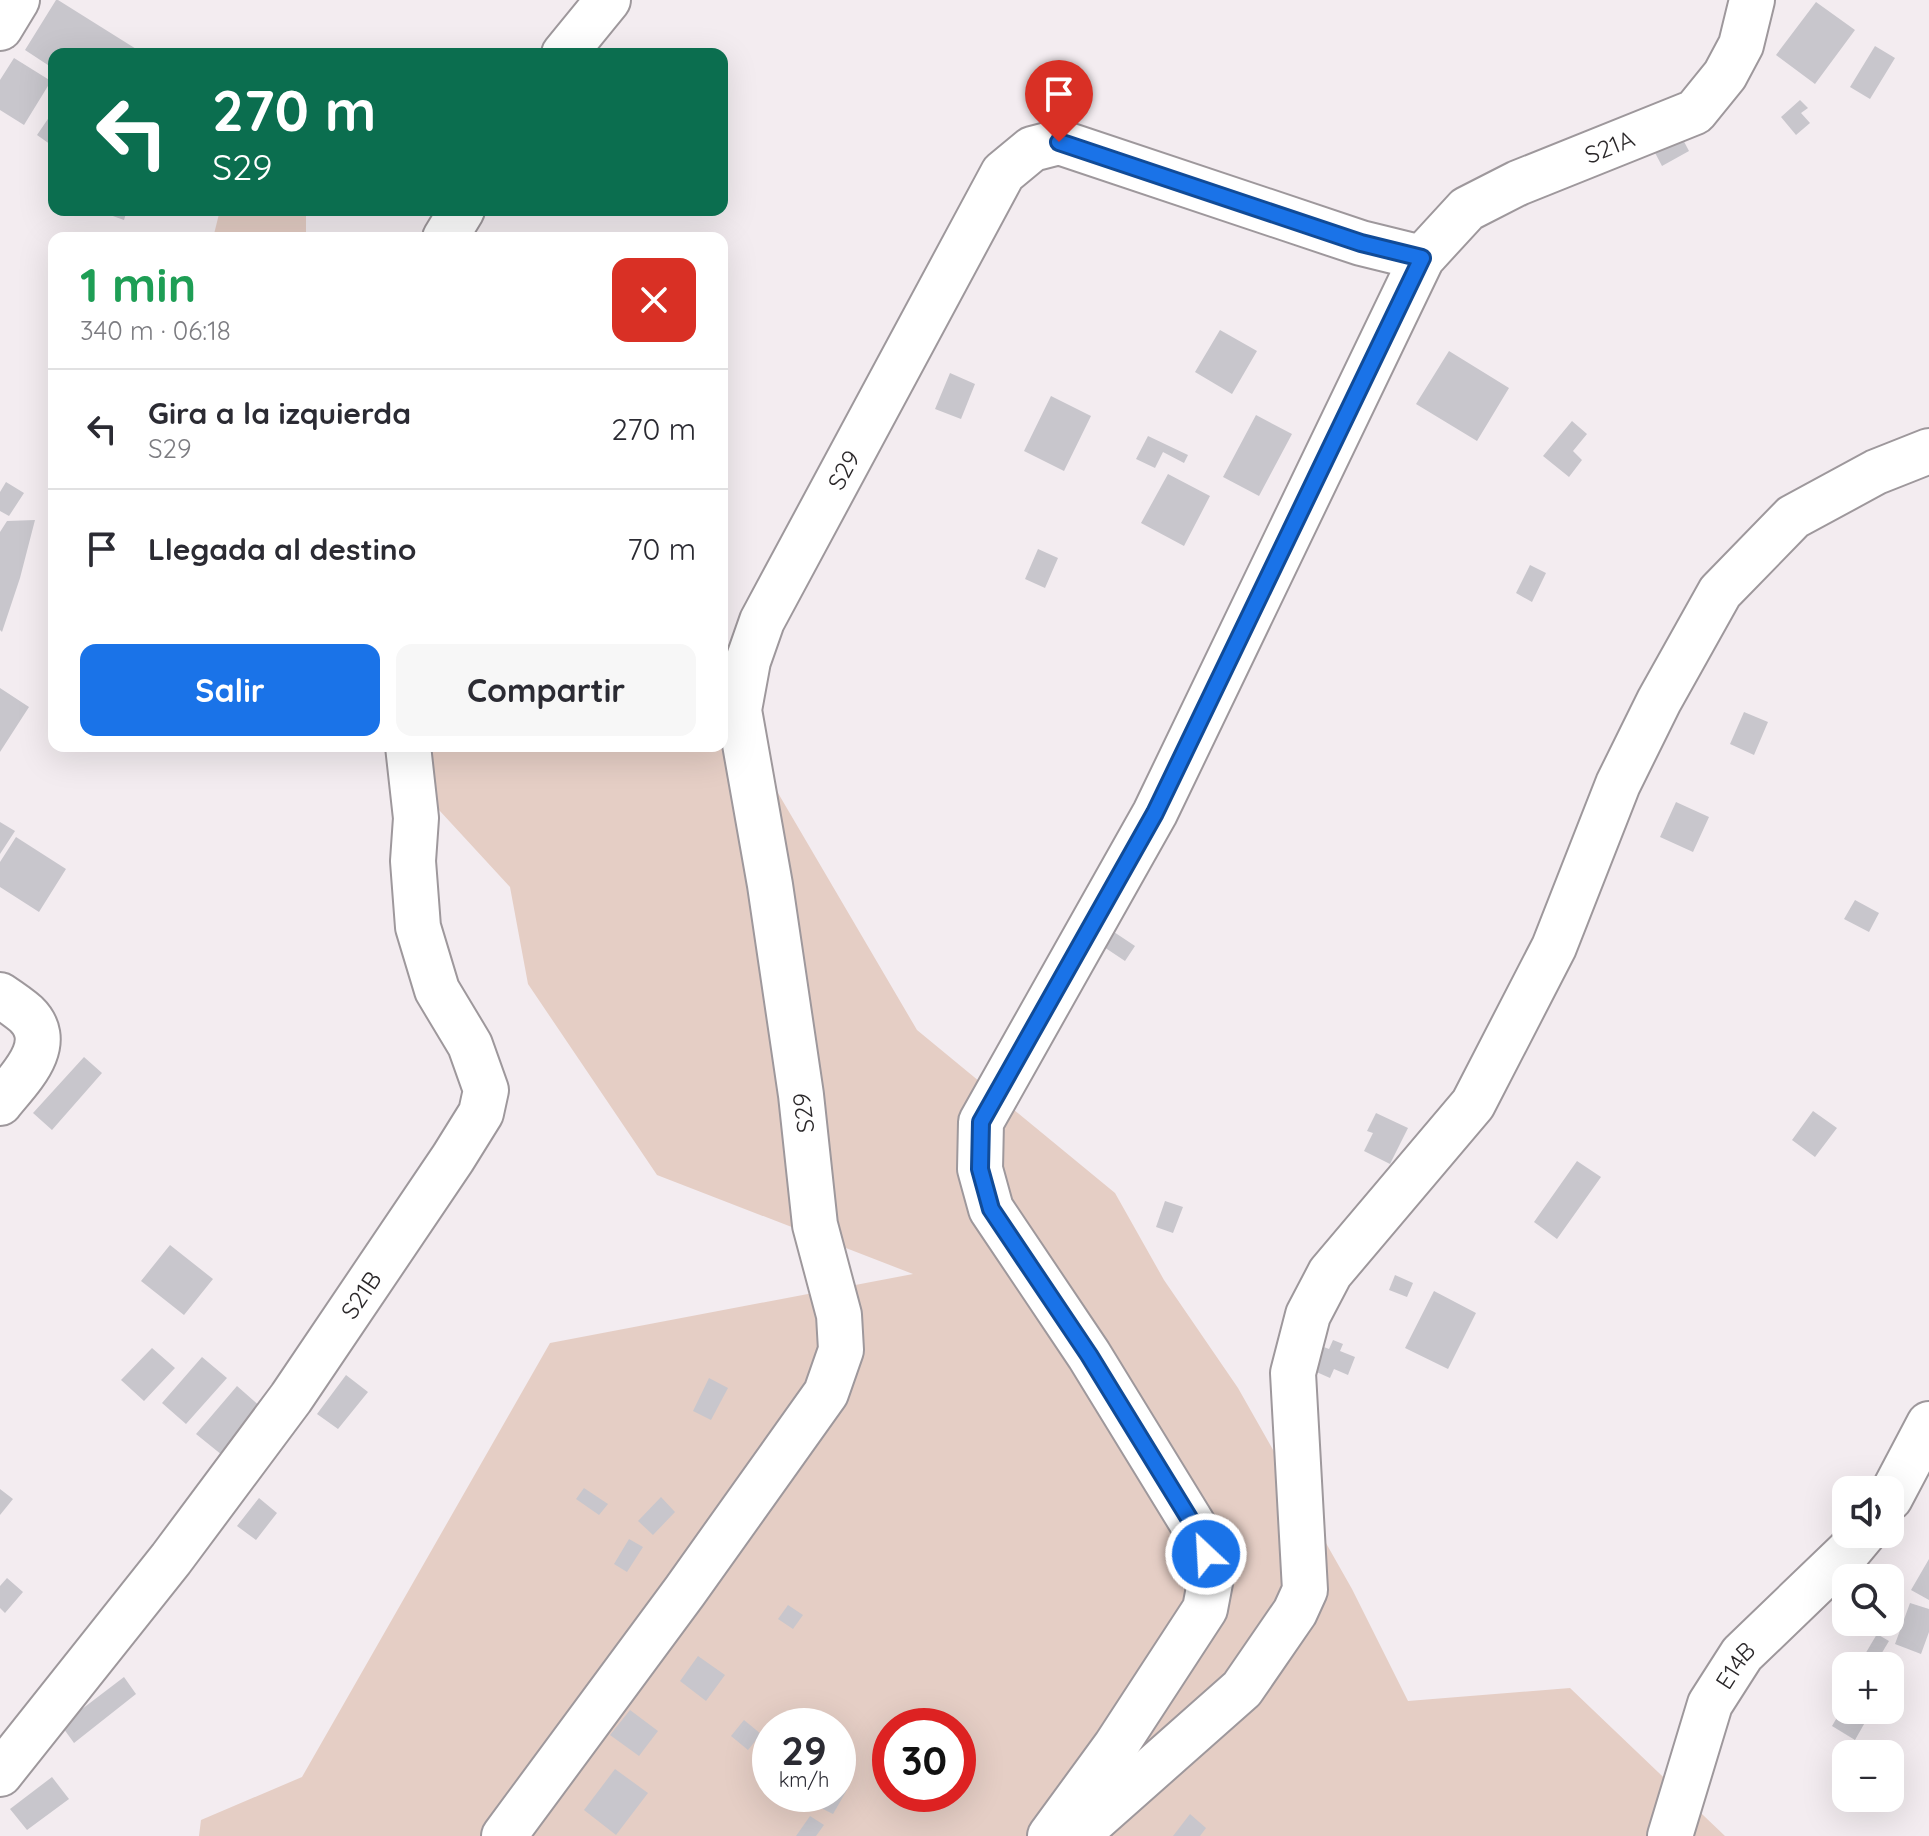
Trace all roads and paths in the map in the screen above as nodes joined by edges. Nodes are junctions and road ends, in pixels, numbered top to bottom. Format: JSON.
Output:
{"nodes":[{"id":1,"x":17,"y":0,"type":"edge"},
{"id":2,"x":608,"y":0,"type":"edge"},
{"id":3,"x":1752,"y":0,"type":"edge"},
{"id":4,"x":0,"y":28,"type":"edge"},
{"id":5,"x":569,"y":48,"type":"edge"},
{"id":6,"x":1422,"y":258,"type":"junction"},
{"id":7,"x":1929,"y":451,"type":"edge"},
{"id":8,"x":409,"y":752,"type":"edge"},
{"id":9,"x":0,"y":995,"type":"edge"},
{"id":10,"x":0,"y":1103,"type":"edge"},
{"id":11,"x":1929,"y":1424,"type":"edge"},
{"id":12,"x":1902,"y":1476,"type":"edge"},
{"id":13,"x":1851,"y":1548,"type":"edge"},
{"id":14,"x":0,"y":1774,"type":"edge"},
{"id":15,"x":504,"y":1836,"type":"edge"},
{"id":16,"x":1050,"y":1836,"type":"edge"},
{"id":17,"x":1076,"y":1836,"type":"edge"},
{"id":18,"x":1670,"y":1836,"type":"edge"}],
"edges":[{"from":1,"to":4,"type":"street"},
{"from":2,"to":5,"type":"street"},
{"from":3,"to":6,"type":"street","name":"S21A"},
{"from":6,"to":15,"type":"street","name":"S29"},
{"from":6,"to":16,"type":"street","name":"S21A"},
{"from":7,"to":17,"type":"street"},
{"from":8,"to":14,"type":"street","name":"S21B"},
{"from":9,"to":10,"type":"street"},
{"from":11,"to":12,"type":"street"},
{"from":13,"to":18,"type":"street","name":"E14B"}]}
